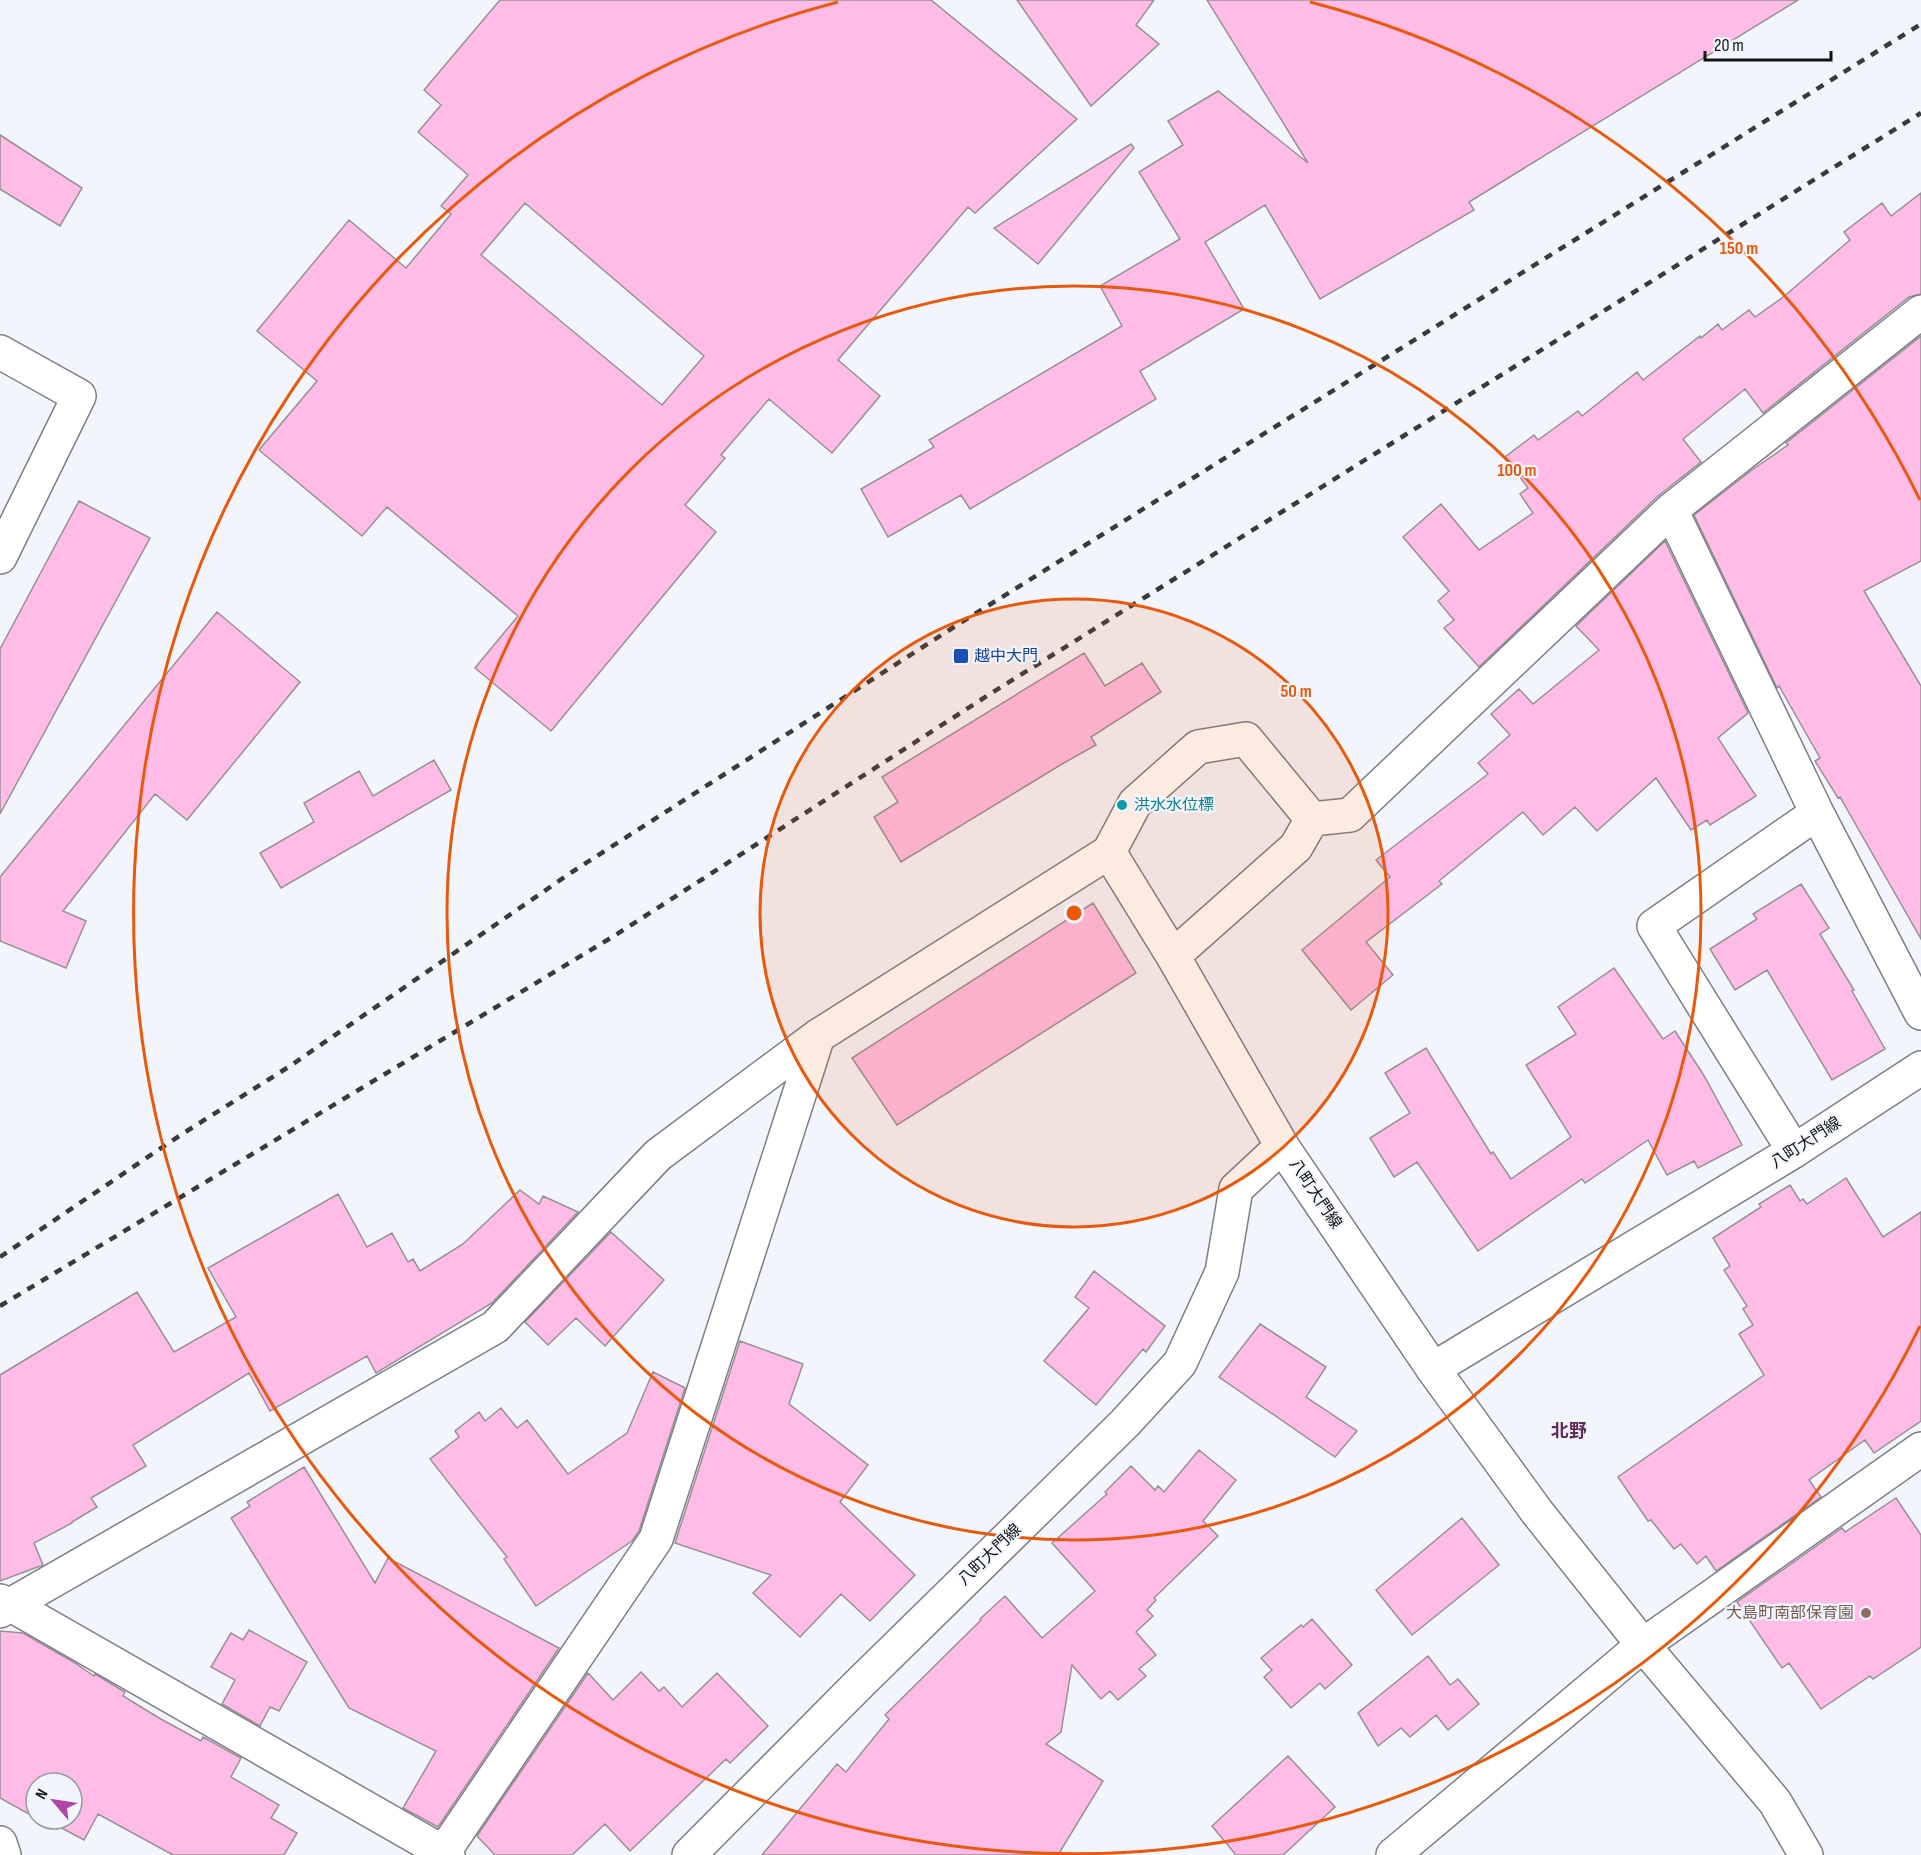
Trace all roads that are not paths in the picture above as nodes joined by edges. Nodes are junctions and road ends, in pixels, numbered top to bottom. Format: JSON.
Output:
{"nodes":[{"id":1,"x":1921,"y":312,"type":"edge"},
{"id":2,"x":0,"y":352,"type":"edge"},
{"id":3,"x":1671,"y":510,"type":"junction"},
{"id":4,"x":0,"y":557,"type":"edge"},
{"id":5,"x":1817,"y":813,"type":"junction"},
{"id":6,"x":1312,"y":819,"type":"junction"},
{"id":7,"x":1109,"y":852,"type":"junction"},
{"id":8,"x":1173,"y":956,"type":"junction"},
{"id":9,"x":1921,"y":1013,"type":"edge"},
{"id":10,"x":818,"y":1036,"type":"junction"},
{"id":11,"x":1921,"y":1068,"type":"edge"},
{"id":12,"x":1282,"y":1146,"type":"junction"},
{"id":13,"x":1794,"y":1151,"type":"junction"},
{"id":14,"x":1433,"y":1369,"type":"junction"},
{"id":15,"x":1921,"y":1449,"type":"edge"},
{"id":16,"x":4,"y":1606,"type":"edge"},
{"id":17,"x":1643,"y":1645,"type":"junction"},
{"id":18,"x":0,"y":1843,"type":"edge"},
{"id":19,"x":445,"y":1854,"type":"edge"},
{"id":20,"x":4,"y":1855,"type":"edge"},
{"id":21,"x":689,"y":1855,"type":"edge"},
{"id":22,"x":1393,"y":1855,"type":"edge"},
{"id":23,"x":1806,"y":1855,"type":"edge"}],
"edges":[{"from":1,"to":3,"type":"street"},
{"from":2,"to":4,"type":"street"},
{"from":3,"to":5,"type":"street"},
{"from":3,"to":6,"type":"street"},
{"from":5,"to":9,"type":"street"},
{"from":5,"to":13,"type":"street"},
{"from":6,"to":7,"type":"street"},
{"from":6,"to":8,"type":"street"},
{"from":7,"to":8,"type":"street"},
{"from":7,"to":10,"type":"street"},
{"from":8,"to":12,"type":"street"},
{"from":10,"to":16,"type":"street"},
{"from":10,"to":19,"type":"street"},
{"from":11,"to":13,"type":"street","name":"八町大門線"},
{"from":12,"to":14,"type":"street","name":"八町大門線"},
{"from":12,"to":21,"type":"street","name":"八町大門線"},
{"from":13,"to":14,"type":"street","name":"八町大門線"},
{"from":14,"to":17,"type":"street"},
{"from":15,"to":17,"type":"street"},
{"from":16,"to":19,"type":"street"},
{"from":17,"to":22,"type":"street"},
{"from":17,"to":23,"type":"street"},
{"from":18,"to":20,"type":"street"}]}
